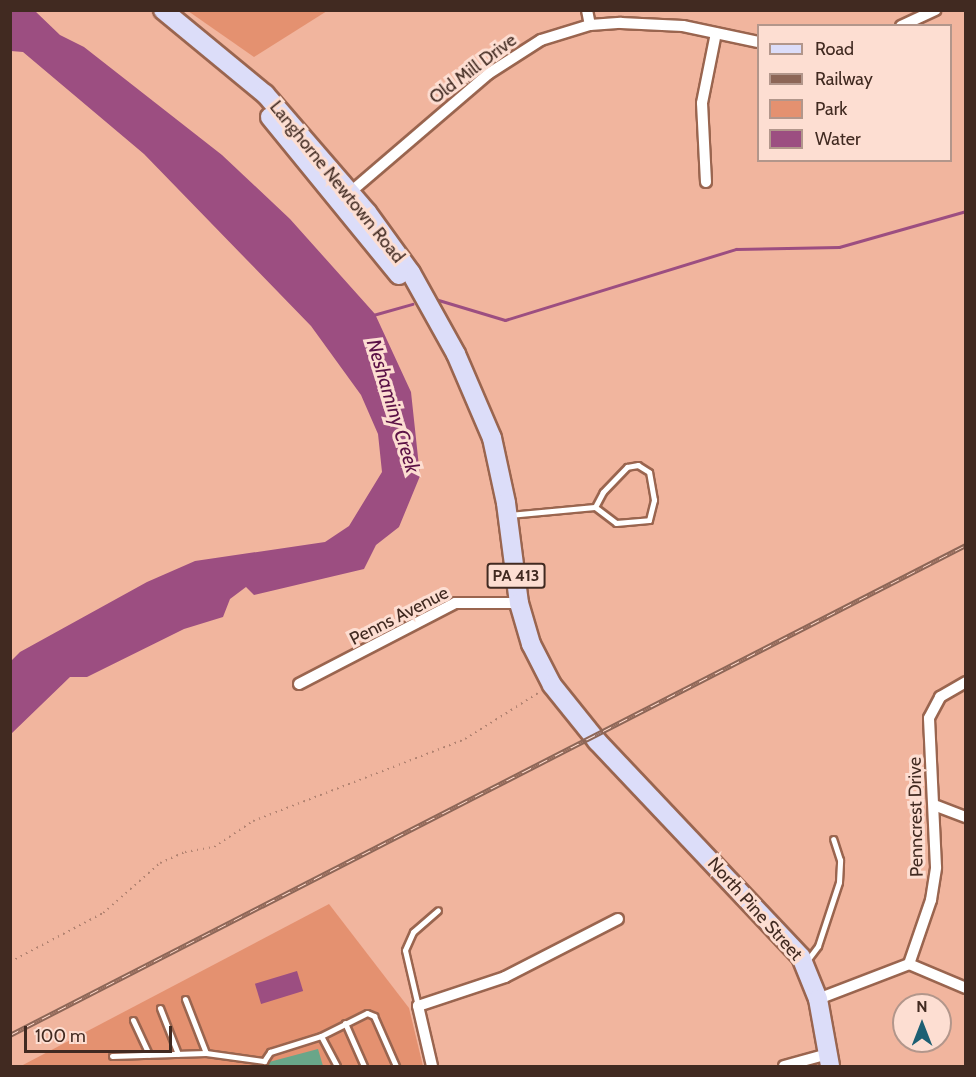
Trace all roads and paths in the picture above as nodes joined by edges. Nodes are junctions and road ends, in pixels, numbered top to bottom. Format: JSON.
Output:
{"nodes":[{"id":1,"x":163,"y":10,"type":"edge"},
{"id":2,"x":587,"y":10,"type":"edge"},
{"id":3,"x":936,"y":10,"type":"edge"},
{"id":4,"x":905,"y":24,"type":"edge"},
{"id":5,"x":590,"y":25,"type":"junction"},
{"id":6,"x":716,"y":33,"type":"junction"},
{"id":7,"x":757,"y":42,"type":"edge"},
{"id":8,"x":706,"y":182,"type":"dead end"},
{"id":9,"x":345,"y":197,"type":"junction"},
{"id":10,"x":595,"y":507,"type":"junction"},
{"id":11,"x":508,"y":515,"type":"junction"},
{"id":12,"x":519,"y":603,"type":"junction"},
{"id":13,"x":966,"y":682,"type":"edge"},
{"id":14,"x":299,"y":684,"type":"dead end"},
{"id":15,"x":552,"y":685,"type":"junction"},
{"id":16,"x":657,"y":804,"type":"joint"},
{"id":17,"x":934,"y":805,"type":"junction"},
{"id":18,"x":966,"y":817,"type":"edge"},
{"id":19,"x":833,"y":839,"type":"dead end"},
{"id":20,"x":438,"y":910,"type":"dead end"},
{"id":21,"x":618,"y":919,"type":"dead end"},
{"id":22,"x":10,"y":962,"type":"edge"},
{"id":23,"x":805,"y":963,"type":"junction"},
{"id":24,"x":909,"y":964,"type":"junction"},
{"id":25,"x":966,"y":988,"type":"edge"},
{"id":26,"x":185,"y":999,"type":"dead end"},
{"id":27,"x":818,"y":999,"type":"junction"},
{"id":28,"x":418,"y":1006,"type":"junction"},
{"id":29,"x":160,"y":1008,"type":"dead end"},
{"id":30,"x":134,"y":1020,"type":"dead end"},
{"id":31,"x":345,"y":1023,"type":"junction"},
{"id":32,"x":321,"y":1036,"type":"junction"},
{"id":33,"x":206,"y":1053,"type":"junction"},
{"id":34,"x":178,"y":1054,"type":"junction"},
{"id":35,"x":149,"y":1055,"type":"junction"},
{"id":36,"x":112,"y":1056,"type":"dead end"},
{"id":37,"x":829,"y":1060,"type":"edge"},
{"id":38,"x":265,"y":1064,"type":"edge"},
{"id":39,"x":336,"y":1066,"type":"edge"},
{"id":40,"x":364,"y":1066,"type":"edge"},
{"id":41,"x":396,"y":1066,"type":"edge"},
{"id":42,"x":432,"y":1066,"type":"edge"},
{"id":43,"x":784,"y":1066,"type":"edge"}],
"edges":[{"from":1,"to":9,"type":"main road","name":"Langhorne Newtown Road","number":"PA 413"},
{"from":2,"to":5,"type":"street"},
{"from":3,"to":4,"type":"street"},
{"from":5,"to":6,"type":"street","name":"Old Mill Drive"},
{"from":5,"to":9,"type":"street","name":"Old Mill Drive"},
{"from":6,"to":7,"type":"street","name":"Old Mill Drive"},
{"from":6,"to":8,"type":"street"},
{"from":9,"to":11,"type":"main road","name":"Langhorne Newtown Road","number":"PA 413"},
{"from":10,"to":10,"type":"lane"},
{"from":10,"to":11,"type":"lane"},
{"from":11,"to":12,"type":"main road","name":"Langhorne Newtown Road","number":"PA 413"},
{"from":12,"to":14,"type":"street","name":"Penns Avenue"},
{"from":12,"to":15,"type":"main road","name":"Langhorne Newtown Road","number":"PA 413"},
{"from":13,"to":17,"type":"street","name":"Penncrest Drive"},
{"from":15,"to":16,"type":"main road","name":"Langhorne Newtown Road","number":"PA 413"},
{"from":15,"to":22,"type":"path"},
{"from":16,"to":23,"type":"main road","name":"North Pine Street","number":"PA 413"},
{"from":17,"to":18,"type":"street"},
{"from":17,"to":24,"type":"street","name":"Penncrest Drive"},
{"from":19,"to":23,"type":"lane"},
{"from":20,"to":28,"type":"lane"},
{"from":21,"to":28,"type":"street"},
{"from":23,"to":27,"type":"main road","name":"North Pine Street","number":"PA 413"},
{"from":24,"to":25,"type":"street"},
{"from":24,"to":27,"type":"street"},
{"from":26,"to":33,"type":"lane"},
{"from":27,"to":37,"type":"main road","name":"North Pine Street","number":"PA 413"},
{"from":28,"to":42,"type":"street"},
{"from":29,"to":34,"type":"lane"},
{"from":30,"to":35,"type":"lane"},
{"from":31,"to":32,"type":"lane"},
{"from":31,"to":40,"type":"lane"},
{"from":31,"to":41,"type":"lane"},
{"from":32,"to":38,"type":"lane"},
{"from":32,"to":39,"type":"lane"},
{"from":33,"to":34,"type":"lane"},
{"from":33,"to":38,"type":"lane"},
{"from":34,"to":35,"type":"lane"},
{"from":35,"to":36,"type":"lane"},
{"from":37,"to":43,"type":"street"}]}
